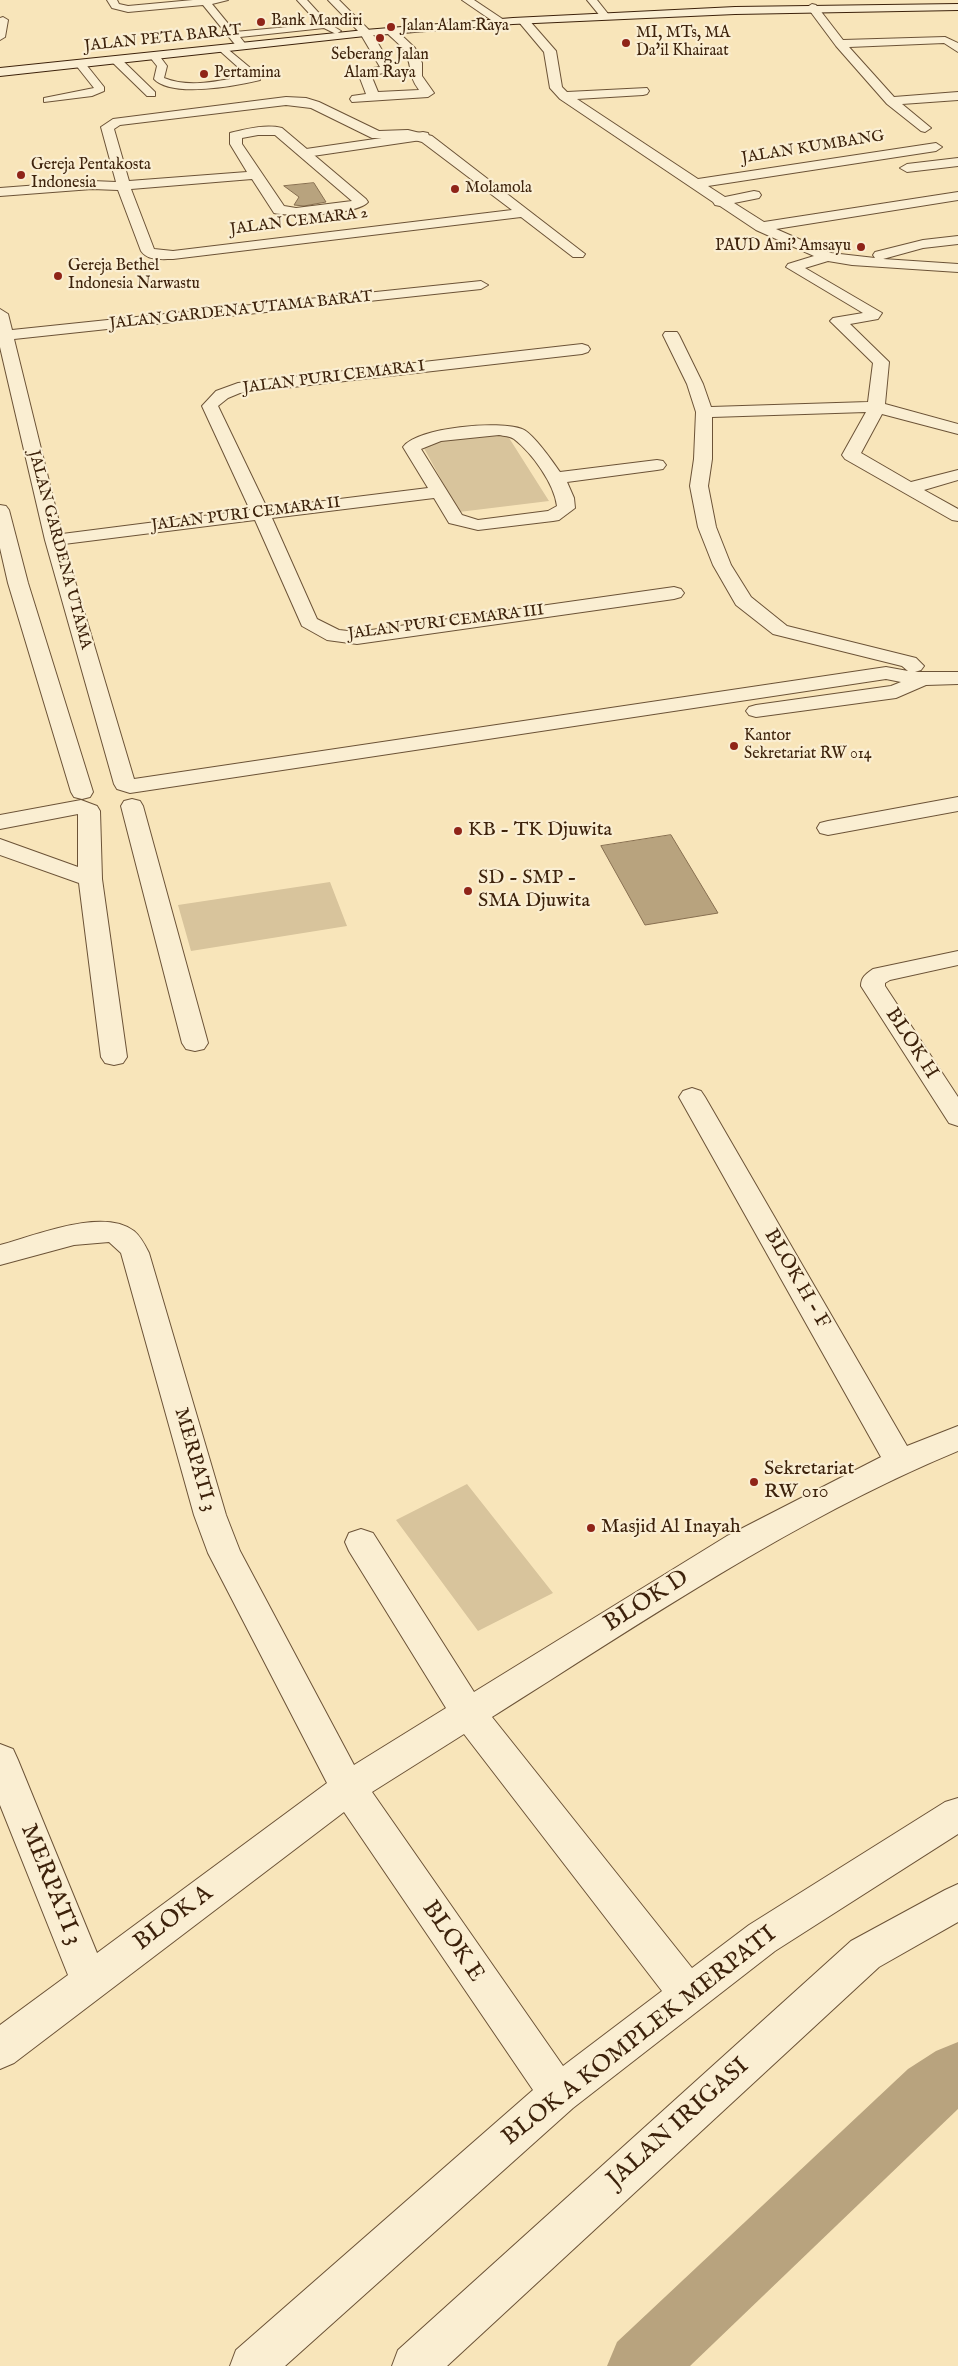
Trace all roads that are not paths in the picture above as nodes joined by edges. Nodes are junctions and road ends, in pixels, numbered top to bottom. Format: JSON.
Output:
{"nodes":[{"id":1,"x":112,"y":0,"type":"edge"},
{"id":2,"x":223,"y":0,"type":"edge"},
{"id":3,"x":302,"y":0,"type":"edge"},
{"id":4,"x":333,"y":0,"type":"edge"},
{"id":5,"x":468,"y":0,"type":"edge"},
{"id":6,"x":592,"y":0,"type":"edge"},
{"id":7,"x":205,"y":1,"type":"edge"},
{"id":8,"x":810,"y":5,"type":"edge"},
{"id":9,"x":958,"y":7,"type":"edge"},
{"id":10,"x":604,"y":15,"type":"junction"},
{"id":11,"x":2,"y":20,"type":"dead end"},
{"id":12,"x":524,"y":21,"type":"junction"},
{"id":13,"x":501,"y":22,"type":"junction"},
{"id":14,"x":324,"y":25,"type":"junction"},
{"id":15,"x":391,"y":31,"type":"junction"},
{"id":16,"x":366,"y":33,"type":"junction"},
{"id":17,"x":233,"y":35,"type":"junction"},
{"id":18,"x":344,"y":35,"type":"junction"},
{"id":19,"x":0,"y":37,"type":"edge"},
{"id":20,"x":840,"y":44,"type":"junction"},
{"id":21,"x":242,"y":46,"type":"junction"},
{"id":22,"x":224,"y":48,"type":"junction"},
{"id":23,"x":957,"y":48,"type":"edge"},
{"id":24,"x":154,"y":56,"type":"junction"},
{"id":25,"x":116,"y":60,"type":"junction"},
{"id":26,"x":80,"y":64,"type":"junction"},
{"id":27,"x":0,"y":72,"type":"edge"},
{"id":28,"x":643,"y":92,"type":"dead end"},
{"id":29,"x":151,"y":94,"type":"dead end"},
{"id":30,"x":373,"y":96,"type":"junction"},
{"id":31,"x":564,"y":96,"type":"junction"},
{"id":32,"x":958,"y":96,"type":"edge"},
{"id":33,"x":328,"y":99,"type":"dead end"},
{"id":34,"x":356,"y":99,"type":"dead end"},
{"id":35,"x":48,"y":100,"type":"dead end"},
{"id":36,"x":891,"y":100,"type":"junction"},
{"id":37,"x":306,"y":102,"type":"junction"},
{"id":38,"x":925,"y":128,"type":"dead end"},
{"id":39,"x":425,"y":138,"type":"junction"},
{"id":40,"x":936,"y":147,"type":"dead end"},
{"id":41,"x":306,"y":153,"type":"junction"},
{"id":42,"x":958,"y":162,"type":"edge"},
{"id":43,"x":899,"y":170,"type":"dead end"},
{"id":44,"x":254,"y":175,"type":"junction"},
{"id":45,"x":694,"y":184,"type":"junction"},
{"id":46,"x":123,"y":186,"type":"junction"},
{"id":47,"x":106,"y":187,"type":"junction"},
{"id":48,"x":0,"y":192,"type":"edge"},
{"id":49,"x":754,"y":195,"type":"dead end"},
{"id":50,"x":958,"y":196,"type":"edge"},
{"id":51,"x":0,"y":199,"type":"edge"},
{"id":52,"x":720,"y":202,"type":"junction"},
{"id":53,"x":524,"y":213,"type":"junction"},
{"id":54,"x":761,"y":227,"type":"junction"},
{"id":55,"x":958,"y":240,"type":"edge"},
{"id":56,"x":578,"y":254,"type":"dead end"},
{"id":57,"x":827,"y":257,"type":"junction"},
{"id":58,"x":852,"y":261,"type":"junction"},
{"id":59,"x":958,"y":268,"type":"edge"},
{"id":60,"x":481,"y":285,"type":"dead end"},
{"id":61,"x":0,"y":314,"type":"edge"},
{"id":62,"x":671,"y":335,"type":"dead end"},
{"id":63,"x":2,"y":336,"type":"edge"},
{"id":64,"x":582,"y":349,"type":"dead end"},
{"id":65,"x":876,"y":407,"type":"junction"},
{"id":66,"x":704,"y":412,"type":"junction"},
{"id":67,"x":958,"y":429,"type":"edge"},
{"id":68,"x":656,"y":465,"type":"dead end"},
{"id":69,"x":958,"y":475,"type":"edge"},
{"id":70,"x":555,"y":478,"type":"junction"},
{"id":71,"x":910,"y":488,"type":"junction"},
{"id":72,"x":439,"y":492,"type":"junction"},
{"id":73,"x":0,"y":510,"type":"edge"},
{"id":74,"x":261,"y":514,"type":"junction"},
{"id":75,"x":958,"y":516,"type":"edge"},
{"id":76,"x":54,"y":540,"type":"junction"},
{"id":77,"x":9,"y":584,"type":"edge"},
{"id":78,"x":674,"y":593,"type":"dead end"},
{"id":79,"x":958,"y":678,"type":"edge"},
{"id":80,"x":930,"y":679,"type":"junction"},
{"id":81,"x":109,"y":798,"type":"junction"},
{"id":82,"x":958,"y":804,"type":"edge"},
{"id":83,"x":0,"y":822,"type":"edge"},
{"id":84,"x":828,"y":828,"type":"dead end"},
{"id":85,"x":0,"y":846,"type":"edge"},
{"id":86,"x":90,"y":879,"type":"junction"},
{"id":87,"x":958,"y":958,"type":"edge"},
{"id":88,"x":195,"y":1043,"type":"dead end"},
{"id":89,"x":114,"y":1057,"type":"dead end"},
{"id":90,"x":692,"y":1097,"type":"dead end"},
{"id":91,"x":958,"y":1117,"type":"edge"},
{"id":92,"x":0,"y":1256,"type":"edge"},
{"id":93,"x":958,"y":1438,"type":"edge"},
{"id":94,"x":900,"y":1462,"type":"junction"},
{"id":95,"x":361,"y":1542,"type":"dead end"},
{"id":96,"x":468,"y":1713,"type":"junction"},
{"id":97,"x":0,"y":1760,"type":"edge"},
{"id":98,"x":348,"y":1788,"type":"junction"},
{"id":99,"x":958,"y":1814,"type":"edge"},
{"id":100,"x":958,"y":1902,"type":"edge"},
{"id":101,"x":90,"y":1982,"type":"junction"},
{"id":102,"x":689,"y":1994,"type":"junction"},
{"id":103,"x":0,"y":2049,"type":"edge"},
{"id":104,"x":559,"y":2094,"type":"junction"},
{"id":105,"x":252,"y":2366,"type":"edge"},
{"id":106,"x":414,"y":2366,"type":"edge"}],
"edges":[{"from":1,"to":7,"type":"lane"},
{"from":2,"to":7,"type":"lane"},
{"from":3,"to":14,"type":"lane"},
{"from":4,"to":16,"type":"street"},
{"from":5,"to":13,"type":"street"},
{"from":6,"to":10,"type":"lane"},
{"from":7,"to":17,"type":"lane"},
{"from":8,"to":9,"type":"street","name":"JALAN PETA BARAT"},
{"from":8,"to":10,"type":"street","name":"JALAN PETA BARAT"},
{"from":8,"to":20,"type":"street"},
{"from":10,"to":12,"type":"street","name":"JALAN PETA BARAT"},
{"from":11,"to":19,"type":"lane"},
{"from":12,"to":13,"type":"street","name":"JALAN PETA BARAT"},
{"from":12,"to":31,"type":"street"},
{"from":13,"to":15,"type":"street","name":"JALAN PETA BARAT"},
{"from":14,"to":17,"type":"lane"},
{"from":14,"to":18,"type":"lane"},
{"from":15,"to":16,"type":"street","name":"JALAN PETA BARAT"},
{"from":15,"to":30,"type":"street"},
{"from":16,"to":18,"type":"street","name":"JALAN PETA BARAT"},
{"from":16,"to":30,"type":"street"},
{"from":17,"to":21,"type":"lane"},
{"from":18,"to":21,"type":"street","name":"JALAN PETA BARAT"},
{"from":20,"to":23,"type":"street"},
{"from":20,"to":36,"type":"street"},
{"from":21,"to":22,"type":"street","name":"JALAN PETA BARAT"},
{"from":22,"to":24,"type":"street","name":"JALAN PETA BARAT"},
{"from":22,"to":24,"type":"lane"},
{"from":24,"to":25,"type":"street","name":"JALAN PETA BARAT"},
{"from":25,"to":26,"type":"street","name":"JALAN PETA BARAT"},
{"from":25,"to":29,"type":"lane"},
{"from":26,"to":27,"type":"street","name":"JALAN PETA BARAT"},
{"from":26,"to":35,"type":"lane"},
{"from":28,"to":31,"type":"street"},
{"from":30,"to":34,"type":"street"},
{"from":31,"to":45,"type":"street"},
{"from":32,"to":36,"type":"street"},
{"from":33,"to":37,"type":"street"},
{"from":36,"to":38,"type":"street"},
{"from":37,"to":39,"type":"street"},
{"from":37,"to":46,"type":"street","name":"JALAN CEMARA 2"},
{"from":39,"to":41,"type":"street"},
{"from":39,"to":53,"type":"street"},
{"from":40,"to":45,"type":"street","name":"JALAN KUMBANG"},
{"from":41,"to":44,"type":"street"},
{"from":41,"to":44,"type":"street"},
{"from":42,"to":43,"type":"street"},
{"from":44,"to":46,"type":"street"},
{"from":45,"to":52,"type":"street"},
{"from":46,"to":47,"type":"street"},
{"from":46,"to":53,"type":"street","name":"JALAN CEMARA 2"},
{"from":47,"to":48,"type":"street"},
{"from":47,"to":51,"type":"street"},
{"from":49,"to":52,"type":"street"},
{"from":50,"to":54,"type":"street"},
{"from":52,"to":54,"type":"street"},
{"from":53,"to":56,"type":"street"},
{"from":54,"to":57,"type":"street"},
{"from":55,"to":58,"type":"street"},
{"from":57,"to":58,"type":"street"},
{"from":57,"to":65,"type":"street"},
{"from":58,"to":59,"type":"street"},
{"from":60,"to":63,"type":"street","name":"JALAN GARDENA UTAMA BARAT"},
{"from":61,"to":63,"type":"street","name":"JALAN GARDENA UTAMA"},
{"from":62,"to":66,"type":"street"},
{"from":63,"to":76,"type":"street","name":"JALAN GARDENA UTAMA"},
{"from":64,"to":74,"type":"street","name":"JALAN PURI CEMARA I"},
{"from":65,"to":66,"type":"street"},
{"from":65,"to":67,"type":"street"},
{"from":65,"to":71,"type":"street"},
{"from":66,"to":80,"type":"street"},
{"from":68,"to":70,"type":"street"},
{"from":69,"to":71,"type":"street"},
{"from":70,"to":72,"type":"street"},
{"from":70,"to":72,"type":"street"},
{"from":71,"to":75,"type":"street"},
{"from":72,"to":74,"type":"street","name":"JALAN PURI CEMARA II"},
{"from":73,"to":77,"type":"street","name":"JALAN GARDENA UTAMA"},
{"from":74,"to":76,"type":"street","name":"JALAN PURI CEMARA II"},
{"from":74,"to":78,"type":"street","name":"JALAN PURI CEMARA III"},
{"from":76,"to":81,"type":"street","name":"JALAN GARDENA UTAMA"},
{"from":77,"to":81,"type":"street","name":"JALAN GARDENA UTAMA"},
{"from":79,"to":80,"type":"street"},
{"from":80,"to":81,"type":"street"},
{"from":81,"to":83,"type":"street"},
{"from":81,"to":86,"type":"street","name":"JALAN GARDENA UTAMA"},
{"from":81,"to":88,"type":"street","name":"JALAN GARDENA UTAMA"},
{"from":82,"to":84,"type":"street"},
{"from":85,"to":86,"type":"street"},
{"from":86,"to":89,"type":"street","name":"JALAN GARDENA UTAMA"},
{"from":87,"to":91,"type":"street","name":"BLOK H"},
{"from":90,"to":94,"type":"street","name":"BLOK H - F"},
{"from":92,"to":98,"type":"street","name":"MERPATI 3"},
{"from":93,"to":94,"type":"street","name":"BLOK D"},
{"from":94,"to":96,"type":"street","name":"BLOK D"},
{"from":95,"to":96,"type":"street"},
{"from":96,"to":98,"type":"street","name":"BLOK D"},
{"from":96,"to":102,"type":"street"},
{"from":97,"to":101,"type":"street","name":"MERPATI 3"},
{"from":98,"to":101,"type":"street","name":"BLOK A"},
{"from":98,"to":104,"type":"street","name":"BLOK E"},
{"from":99,"to":102,"type":"street","name":"BLOK A KOMPLEK MERPATI"},
{"from":100,"to":106,"type":"street","name":"JALAN IRIGASI"},
{"from":101,"to":103,"type":"street","name":"BLOK A"},
{"from":102,"to":104,"type":"street","name":"BLOK A KOMPLEK MERPATI"},
{"from":104,"to":105,"type":"street","name":"BLOK A KOMPLEK MERPATI"}]}
